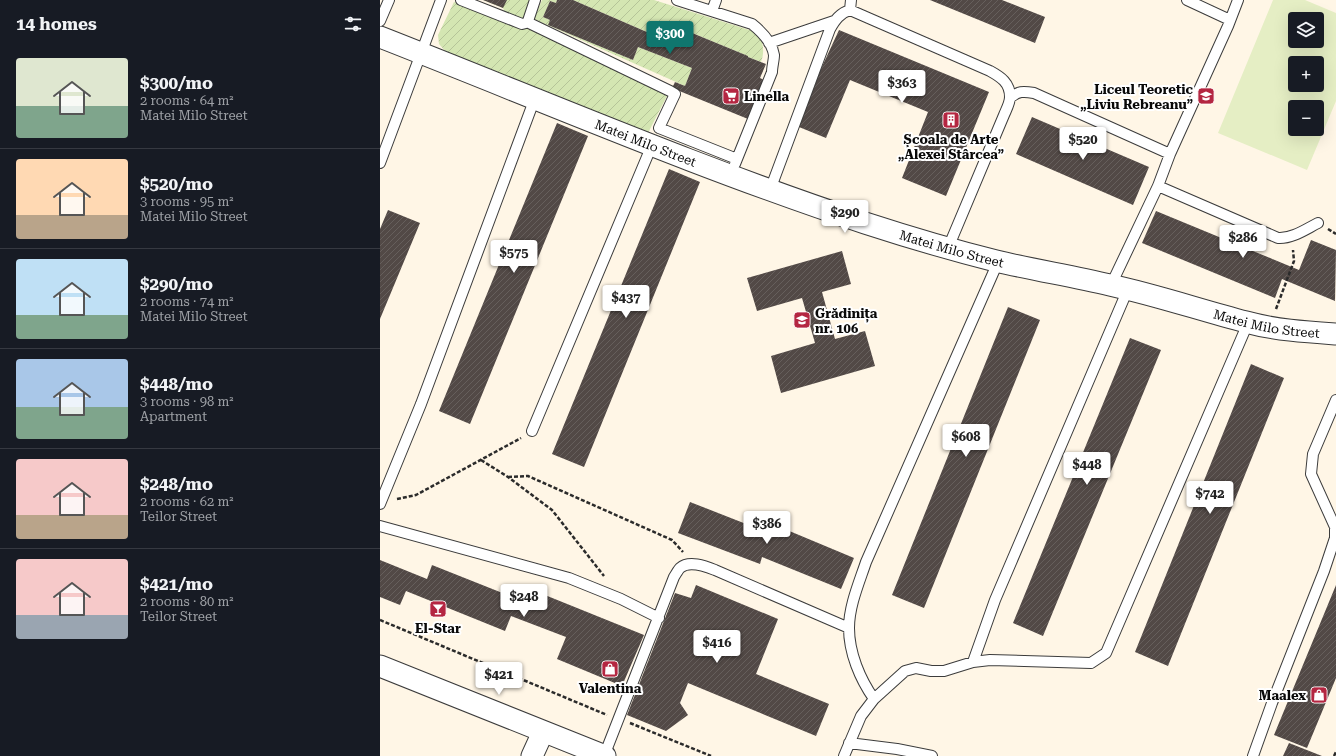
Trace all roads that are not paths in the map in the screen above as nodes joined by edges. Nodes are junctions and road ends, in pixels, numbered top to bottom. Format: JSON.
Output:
{"nodes":[{"id":1,"x":389,"y":0,"type":"edge"},
{"id":2,"x":441,"y":0,"type":"edge"},
{"id":3,"x":461,"y":0,"type":"edge"},
{"id":4,"x":535,"y":0,"type":"edge"},
{"id":5,"x":677,"y":0,"type":"edge"},
{"id":6,"x":716,"y":0,"type":"edge"},
{"id":7,"x":1187,"y":0,"type":"edge"},
{"id":8,"x":1238,"y":0,"type":"edge"},
{"id":9,"x":851,"y":5,"type":"edge"},
{"id":10,"x":712,"y":11,"type":"junction"},
{"id":11,"x":380,"y":20,"type":"edge"},
{"id":12,"x":1230,"y":20,"type":"junction"},
{"id":13,"x":834,"y":21,"type":"junction"},
{"id":14,"x":527,"y":22,"type":"junction"},
{"id":15,"x":380,"y":37,"type":"edge"},
{"id":16,"x":769,"y":43,"type":"junction"},
{"id":17,"x":420,"y":53,"type":"junction"},
{"id":18,"x":535,"y":98,"type":"junction"},
{"id":19,"x":1010,"y":98,"type":"junction"},
{"id":20,"x":652,"y":145,"type":"junction"},
{"id":21,"x":1170,"y":154,"type":"junction"},
{"id":22,"x":380,"y":163,"type":"edge"},
{"id":23,"x":734,"y":167,"type":"junction"},
{"id":24,"x":1158,"y":186,"type":"junction"},
{"id":25,"x":770,"y":190,"type":"junction"},
{"id":26,"x":1318,"y":223,"type":"dead end"},
{"id":27,"x":948,"y":248,"type":"junction"},
{"id":28,"x":998,"y":262,"type":"junction"},
{"id":29,"x":1119,"y":287,"type":"junction"},
{"id":30,"x":1248,"y":323,"type":"junction"},
{"id":31,"x":1336,"y":334,"type":"edge"},
{"id":32,"x":1336,"y":400,"type":"edge"},
{"id":33,"x":532,"y":431,"type":"road end"},
{"id":34,"x":380,"y":503,"type":"edge"},
{"id":35,"x":380,"y":526,"type":"edge"},
{"id":36,"x":659,"y":618,"type":"junction"},
{"id":37,"x":849,"y":628,"type":"junction"},
{"id":38,"x":973,"y":662,"type":"junction"},
{"id":39,"x":380,"y":666,"type":"edge"},
{"id":40,"x":874,"y":699,"type":"junction"},
{"id":41,"x":543,"y":732,"type":"junction"},
{"id":42,"x":849,"y":743,"type":"junction"},
{"id":43,"x":532,"y":756,"type":"edge"},
{"id":44,"x":604,"y":756,"type":"edge"},
{"id":45,"x":844,"y":756,"type":"edge"},
{"id":46,"x":932,"y":756,"type":"edge"},
{"id":47,"x":1253,"y":756,"type":"edge"}],
"edges":[{"from":1,"to":11,"type":"lane"},
{"from":2,"to":17,"type":"lane"},
{"from":3,"to":14,"type":"lane"},
{"from":4,"to":14,"type":"lane"},
{"from":5,"to":10,"type":"lane"},
{"from":6,"to":10,"type":"lane"},
{"from":7,"to":12,"type":"lane"},
{"from":8,"to":12,"type":"lane"},
{"from":9,"to":13,"type":"lane"},
{"from":9,"to":19,"type":"lane"},
{"from":10,"to":16,"type":"lane"},
{"from":12,"to":21,"type":"lane"},
{"from":13,"to":16,"type":"lane"},
{"from":13,"to":25,"type":"lane"},
{"from":14,"to":23,"type":"lane"},
{"from":15,"to":17,"type":"street","name":"Matei Milo Street"},
{"from":16,"to":23,"type":"lane"},
{"from":17,"to":18,"type":"street","name":"Matei Milo Street"},
{"from":17,"to":22,"type":"lane"},
{"from":18,"to":20,"type":"street","name":"Matei Milo Street"},
{"from":18,"to":34,"type":"lane"},
{"from":19,"to":21,"type":"lane"},
{"from":19,"to":27,"type":"lane"},
{"from":20,"to":23,"type":"street","name":"Matei Milo Street"},
{"from":20,"to":33,"type":"lane"},
{"from":21,"to":24,"type":"lane"},
{"from":23,"to":25,"type":"street","name":"Matei Milo Street"},
{"from":24,"to":26,"type":"lane"},
{"from":24,"to":29,"type":"lane"},
{"from":25,"to":27,"type":"street","name":"Matei Milo Street"},
{"from":27,"to":28,"type":"street","name":"Matei Milo Street"},
{"from":28,"to":29,"type":"street","name":"Matei Milo Street"},
{"from":28,"to":37,"type":"lane"},
{"from":29,"to":30,"type":"street","name":"Matei Milo Street"},
{"from":29,"to":38,"type":"lane"},
{"from":30,"to":31,"type":"street","name":"Matei Milo Street"},
{"from":30,"to":38,"type":"lane"},
{"from":32,"to":47,"type":"lane"},
{"from":35,"to":36,"type":"lane"},
{"from":36,"to":37,"type":"lane"},
{"from":36,"to":44,"type":"lane"},
{"from":37,"to":40,"type":"lane"},
{"from":38,"to":40,"type":"lane"},
{"from":39,"to":41,"type":"street"},
{"from":40,"to":42,"type":"lane"},
{"from":41,"to":43,"type":"street"},
{"from":41,"to":44,"type":"street"},
{"from":42,"to":45,"type":"lane"},
{"from":42,"to":46,"type":"lane"}]}
